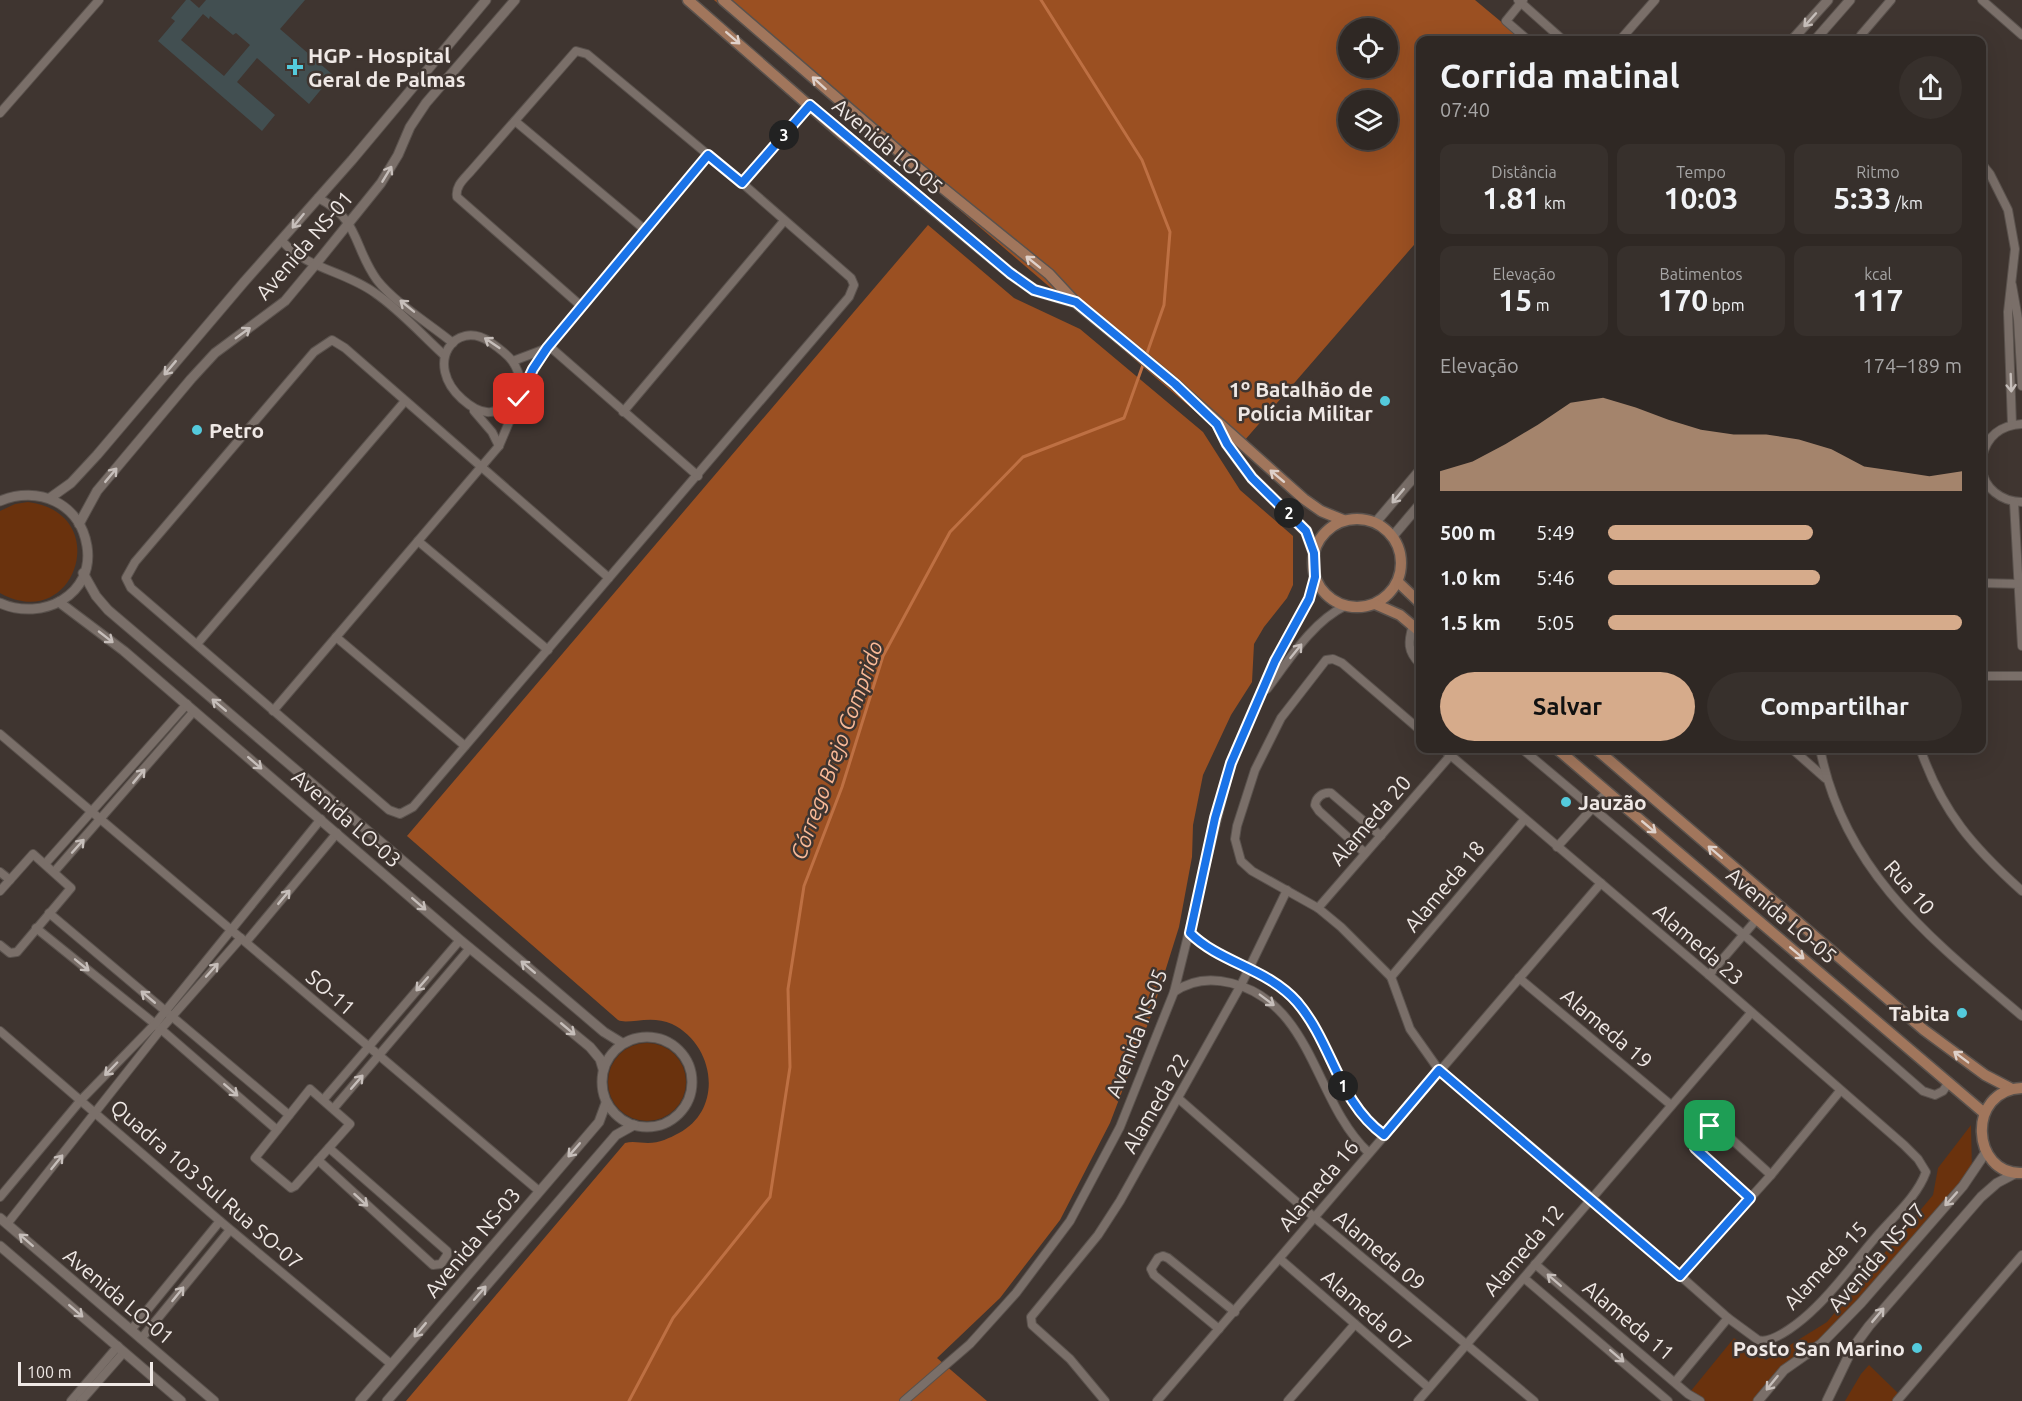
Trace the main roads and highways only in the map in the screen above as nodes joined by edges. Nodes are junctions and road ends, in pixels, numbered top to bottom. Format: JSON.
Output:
{"nodes":[{"id":1,"x":688,"y":0,"type":"edge"},
{"id":2,"x":723,"y":0,"type":"edge"},
{"id":3,"x":1076,"y":302,"type":"junction"},
{"id":4,"x":1217,"y":424,"type":"junction"},
{"id":5,"x":1343,"y":520,"type":"junction"},
{"id":6,"x":1314,"y":553,"type":"junction"},
{"id":7,"x":1398,"y":582,"type":"junction"},
{"id":8,"x":1416,"y":599,"type":"edge"},
{"id":9,"x":1375,"y":604,"type":"junction"},
{"id":10,"x":1416,"y":628,"type":"edge"},
{"id":11,"x":1562,"y":753,"type":"edge"},
{"id":12,"x":1601,"y":753,"type":"edge"},
{"id":13,"x":2022,"y":1088,"type":"edge"},
{"id":14,"x":2010,"y":1089,"type":"junction"},
{"id":15,"x":1983,"y":1112,"type":"junction"},
{"id":16,"x":2019,"y":1173,"type":"edge"}],
"edges":[{"from":1,"to":3,"type":"main road","name":"Avenida LO-05","one_way":true},
{"from":3,"to":2,"type":"main road","name":"Avenida LO-05","one_way":true},
{"from":3,"to":4,"type":"main road","name":"Avenida LO-05"},
{"from":5,"to":4,"type":"main road","name":"Avenida LO-05","one_way":true},
{"from":4,"to":6,"type":"main road","name":"Avenida LO-05"},
{"from":5,"to":6,"type":"main road"},
{"from":5,"to":7,"type":"main road"},
{"from":6,"to":9,"type":"main road"},
{"from":7,"to":8,"type":"main road"},
{"from":7,"to":9,"type":"main road"},
{"from":9,"to":10,"type":"main road"},
{"from":11,"to":15,"type":"main road","name":"Avenida LO-05","one_way":true},
{"from":14,"to":12,"type":"main road","name":"Avenida LO-05","one_way":true},
{"from":13,"to":14,"type":"main road"},
{"from":14,"to":15,"type":"main road"},
{"from":15,"to":16,"type":"main road"}]}
